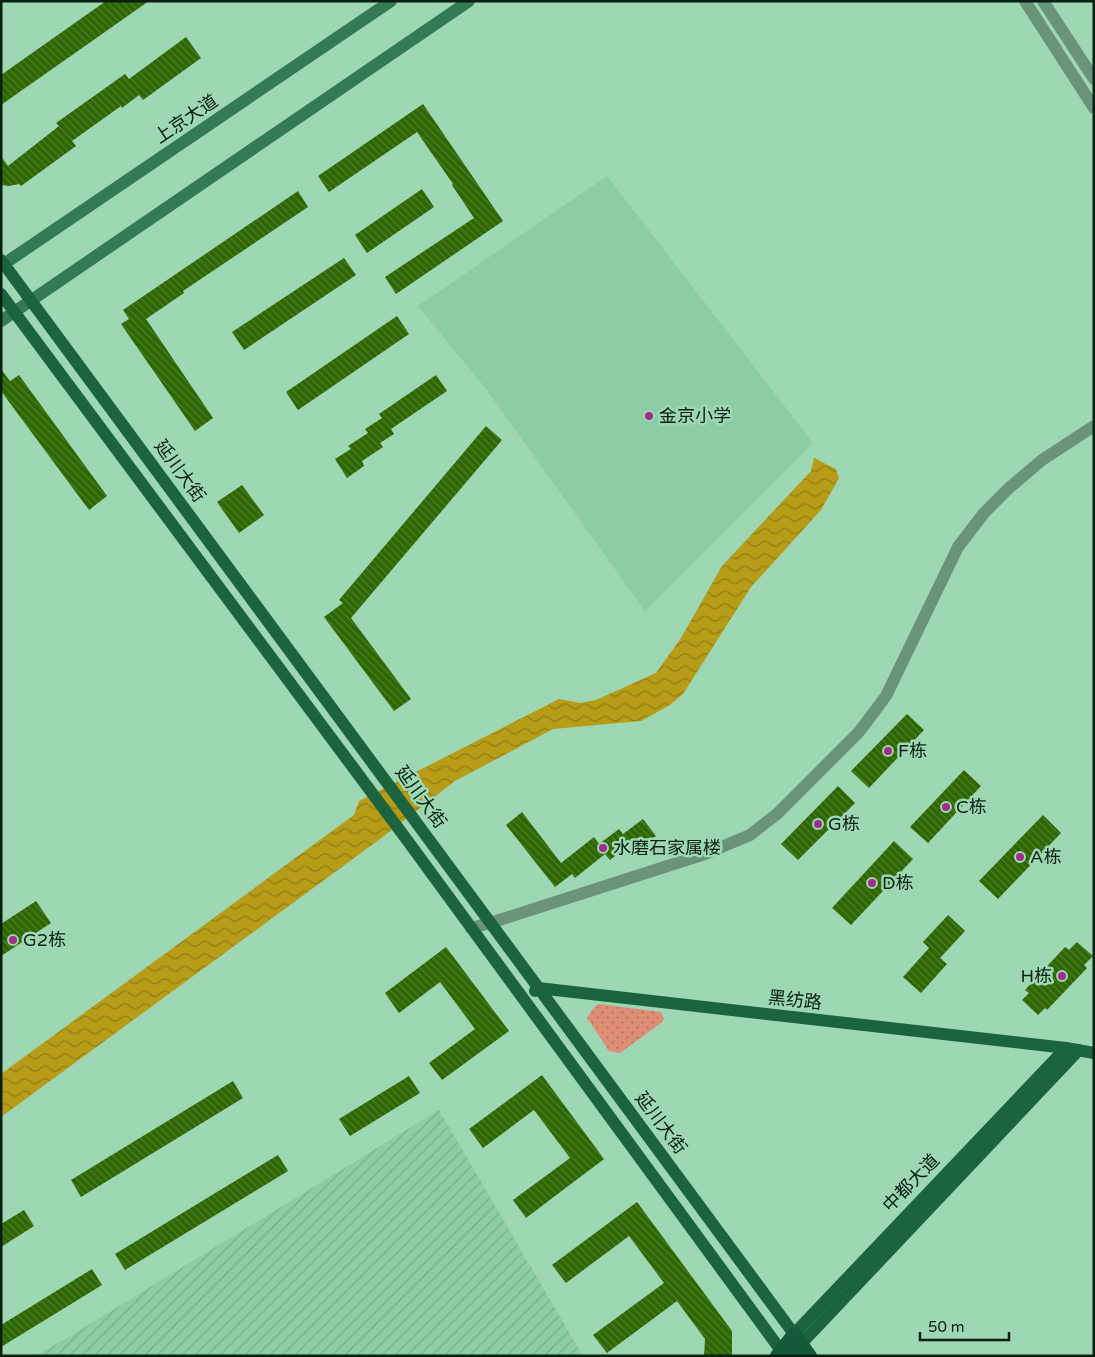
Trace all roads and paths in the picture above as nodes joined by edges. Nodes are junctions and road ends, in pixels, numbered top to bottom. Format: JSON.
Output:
{"nodes":[{"id":1,"x":391,"y":1,"type":"edge"},
{"id":2,"x":469,"y":1,"type":"edge"},
{"id":3,"x":1025,"y":1,"type":"edge"},
{"id":4,"x":1043,"y":1,"type":"edge"},
{"id":5,"x":1094,"y":79,"type":"edge"},
{"id":6,"x":1094,"y":108,"type":"edge"},
{"id":7,"x":2,"y":263,"type":"edge"},
{"id":8,"x":1,"y":294,"type":"edge"},
{"id":9,"x":31,"y":301,"type":"junction"},
{"id":10,"x":15,"y":312,"type":"junction"},
{"id":11,"x":1,"y":322,"type":"edge"},
{"id":12,"x":1094,"y":426,"type":"edge"},
{"id":13,"x":490,"y":923,"type":"junction"},
{"id":14,"x":471,"y":928,"type":"junction"},
{"id":15,"x":538,"y":988,"type":"junction"},
{"id":16,"x":523,"y":999,"type":"junction"},
{"id":17,"x":1066,"y":1048,"type":"junction"},
{"id":18,"x":1079,"y":1050,"type":"junction"},
{"id":19,"x":1094,"y":1053,"type":"edge"},
{"id":20,"x":797,"y":1339,"type":"junction"},
{"id":21,"x":784,"y":1354,"type":"edge"},
{"id":22,"x":810,"y":1356,"type":"edge"}],
"edges":[{"from":1,"to":7,"type":"main road","name":"上京大道"},
{"from":2,"to":9,"type":"main road"},
{"from":3,"to":6,"type":"street"},
{"from":4,"to":5,"type":"street"},
{"from":7,"to":9,"type":"main road","name":"延川大街"},
{"from":8,"to":10,"type":"main road","name":"延川大街"},
{"from":9,"to":10,"type":"main road"},
{"from":9,"to":13,"type":"main road","name":"延川大街"},
{"from":10,"to":11,"type":"main road"},
{"from":10,"to":14,"type":"main road","name":"延川大街"},
{"from":12,"to":13,"type":"street"},
{"from":13,"to":14,"type":"street"},
{"from":13,"to":15,"type":"main road","name":"延川大街"},
{"from":14,"to":16,"type":"main road","name":"延川大街"},
{"from":15,"to":16,"type":"main road"},
{"from":15,"to":17,"type":"main road","name":"黑纺路"},
{"from":15,"to":20,"type":"main road","name":"延川大街"},
{"from":16,"to":21,"type":"main road","name":"延川大街"},
{"from":17,"to":18,"type":"main road"},
{"from":17,"to":20,"type":"main road","name":"中都大道"},
{"from":18,"to":19,"type":"main road"},
{"from":18,"to":20,"type":"main road","name":"中都大道"},
{"from":20,"to":21,"type":"highway","name":"中都大道"},
{"from":20,"to":22,"type":"highway","name":"延川大街"}]}
